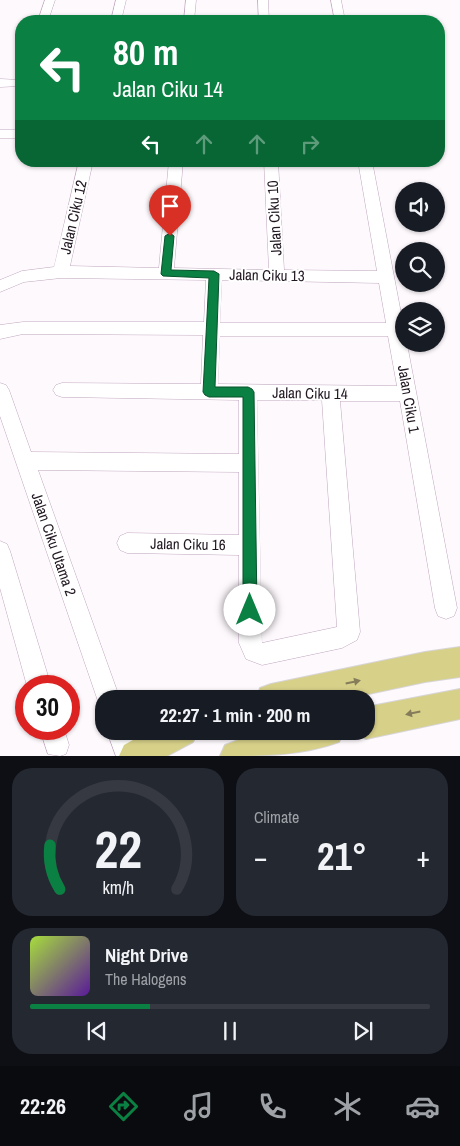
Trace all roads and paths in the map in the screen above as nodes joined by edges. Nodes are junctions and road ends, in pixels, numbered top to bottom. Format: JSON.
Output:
{"nodes":[{"id":1,"x":50,"y":0,"type":"edge"},
{"id":2,"x":121,"y":0,"type":"edge"},
{"id":3,"x":190,"y":0,"type":"edge"},
{"id":4,"x":263,"y":0,"type":"edge"},
{"id":5,"x":336,"y":0,"type":"edge"},
{"id":6,"x":44,"y":15,"type":"edge"},
{"id":7,"x":117,"y":15,"type":"edge"},
{"id":8,"x":189,"y":15,"type":"edge"},
{"id":9,"x":264,"y":15,"type":"edge"},
{"id":10,"x":339,"y":15,"type":"edge"},
{"id":11,"x":0,"y":83,"type":"edge"},
{"id":12,"x":15,"y":83,"type":"edge"},
{"id":13,"x":0,"y":134,"type":"edge"},
{"id":14,"x":15,"y":134,"type":"edge"},
{"id":15,"x":85,"y":167,"type":"edge"},
{"id":16,"x":175,"y":167,"type":"edge"},
{"id":17,"x":271,"y":167,"type":"edge"},
{"id":18,"x":366,"y":167,"type":"edge"},
{"id":19,"x":61,"y":272,"type":"junction"},
{"id":20,"x":166,"y":274,"type":"junction"},
{"id":21,"x":214,"y":274,"type":"junction"},
{"id":22,"x":277,"y":275,"type":"junction"},
{"id":23,"x":386,"y":277,"type":"junction"},
{"id":24,"x":0,"y":286,"type":"edge"},
{"id":25,"x":395,"y":325,"type":"edge"},
{"id":26,"x":212,"y":329,"type":"junction"},
{"id":27,"x":395,"y":330,"type":"edge"},
{"id":28,"x":0,"y":332,"type":"edge"},
{"id":29,"x":400,"y":352,"type":"edge"},
{"id":30,"x":0,"y":390,"type":"edge"},
{"id":31,"x":62,"y":390,"type":"dead end"},
{"id":32,"x":209,"y":392,"type":"junction"},
{"id":33,"x":248,"y":392,"type":"junction"},
{"id":34,"x":330,"y":393,"type":"junction"},
{"id":35,"x":408,"y":394,"type":"junction"},
{"id":36,"x":25,"y":461,"type":"junction"},
{"id":37,"x":249,"y":463,"type":"junction"},
{"id":38,"x":127,"y":543,"type":"dead end"},
{"id":39,"x":249,"y":545,"type":"junction"},
{"id":40,"x":0,"y":551,"type":"edge"},
{"id":41,"x":6,"y":592,"type":"edge"},
{"id":42,"x":446,"y":608,"type":"dead end"},
{"id":43,"x":460,"y":662,"type":"edge"},
{"id":44,"x":36,"y":675,"type":"edge"},
{"id":45,"x":105,"y":690,"type":"edge"},
{"id":46,"x":314,"y":690,"type":"edge"},
{"id":47,"x":460,"y":704,"type":"edge"},
{"id":48,"x":375,"y":721,"type":"edge"},
{"id":49,"x":123,"y":740,"type":"edge"},
{"id":50,"x":165,"y":740,"type":"edge"},
{"id":51,"x":285,"y":740,"type":"edge"},
{"id":52,"x":128,"y":756,"type":"edge"},
{"id":53,"x":135,"y":756,"type":"edge"},
{"id":54,"x":236,"y":756,"type":"edge"}],
"edges":[{"from":1,"to":6,"type":"street"},
{"from":2,"to":7,"type":"street"},
{"from":3,"to":8,"type":"street"},
{"from":4,"to":9,"type":"street"},
{"from":5,"to":10,"type":"street"},
{"from":11,"to":12,"type":"street"},
{"from":13,"to":14,"type":"street"},
{"from":15,"to":19,"type":"street","name":"Jalan Ciku 12"},
{"from":16,"to":20,"type":"street"},
{"from":17,"to":22,"type":"street","name":"Jalan Ciku 10"},
{"from":18,"to":23,"type":"street","name":"Jalan Ciku 1"},
{"from":19,"to":20,"type":"street","name":"Jalan Ciku 13"},
{"from":19,"to":24,"type":"street","name":"Jalan Ciku 13"},
{"from":20,"to":21,"type":"street","name":"Jalan Ciku 13"},
{"from":21,"to":22,"type":"street","name":"Jalan Ciku 13"},
{"from":21,"to":26,"type":"street"},
{"from":22,"to":23,"type":"street","name":"Jalan Ciku 13"},
{"from":23,"to":25,"type":"street","name":"Jalan Ciku 1"},
{"from":26,"to":27,"type":"street"},
{"from":26,"to":28,"type":"street"},
{"from":26,"to":32,"type":"street"},
{"from":29,"to":35,"type":"street","name":"Jalan Ciku 1"},
{"from":30,"to":36,"type":"street","name":"Jalan Ciku Utama 2"},
{"from":31,"to":32,"type":"street","name":"Jalan Ciku 14"},
{"from":32,"to":33,"type":"street","name":"Jalan Ciku 14"},
{"from":33,"to":34,"type":"street","name":"Jalan Ciku 14"},
{"from":33,"to":37,"type":"street"},
{"from":34,"to":35,"type":"street","name":"Jalan Ciku 14"},
{"from":34,"to":39,"type":"street"},
{"from":35,"to":42,"type":"street","name":"Jalan Ciku 1"},
{"from":36,"to":37,"type":"street"},
{"from":36,"to":45,"type":"street","name":"Jalan Ciku Utama 2"},
{"from":37,"to":39,"type":"street"},
{"from":38,"to":39,"type":"street","name":"Jalan Ciku 16"},
{"from":40,"to":41,"type":"street"},
{"from":41,"to":44,"type":"street"},
{"from":46,"to":43,"type":"main road","one_way":true},
{"from":47,"to":48,"type":"main road","one_way":true},
{"from":49,"to":52,"type":"street"},
{"from":50,"to":53,"type":"main road"},
{"from":51,"to":54,"type":"main road"}]}
